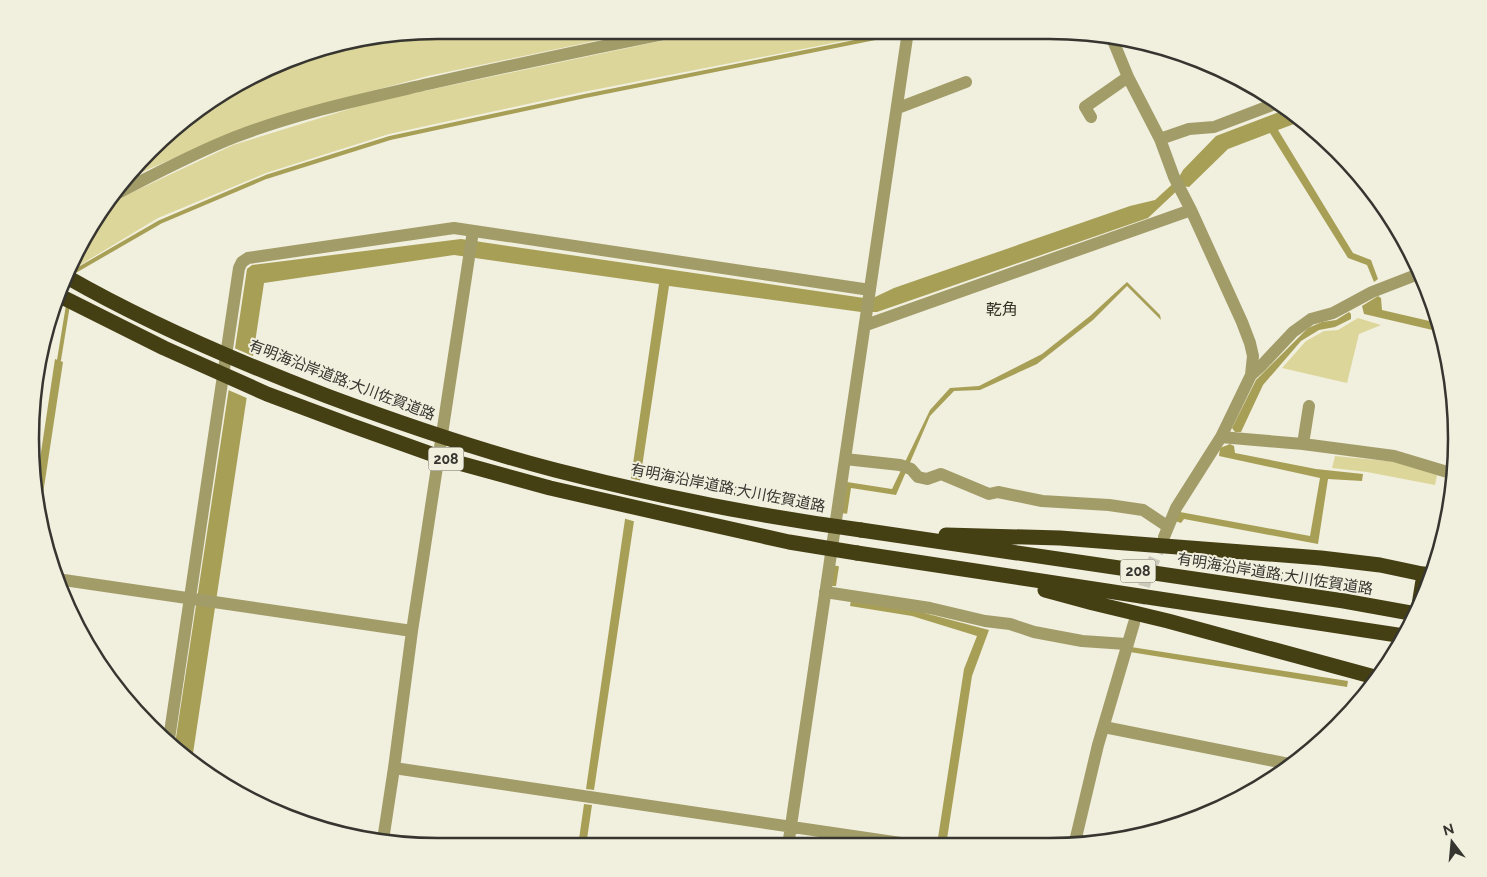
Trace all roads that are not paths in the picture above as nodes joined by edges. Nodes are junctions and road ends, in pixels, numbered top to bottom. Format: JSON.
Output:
{"nodes":[{"id":1,"x":640,"y":39,"type":"edge"},
{"id":2,"x":907,"y":39,"type":"edge"},
{"id":3,"x":1115,"y":44,"type":"edge"},
{"id":4,"x":1128,"y":77,"type":"junction"},
{"id":5,"x":966,"y":82,"type":"dead end"},
{"id":6,"x":1271,"y":106,"type":"edge"},
{"id":7,"x":898,"y":108,"type":"junction"},
{"id":8,"x":1091,"y":117,"type":"dead end"},
{"id":9,"x":1160,"y":139,"type":"junction"},
{"id":10,"x":126,"y":189,"type":"edge"},
{"id":11,"x":1191,"y":210,"type":"junction"},
{"id":12,"x":473,"y":231,"type":"junction"},
{"id":13,"x":1413,"y":276,"type":"edge"},
{"id":14,"x":72,"y":280,"type":"edge"},
{"id":15,"x":870,"y":292,"type":"junction"},
{"id":16,"x":64,"y":298,"type":"edge"},
{"id":17,"x":866,"y":321,"type":"junction"},
{"id":18,"x":1251,"y":375,"type":"junction"},
{"id":19,"x":1309,"y":406,"type":"dead end"},
{"id":20,"x":1221,"y":437,"type":"junction"},
{"id":21,"x":1303,"y":444,"type":"junction"},
{"id":22,"x":845,"y":459,"type":"junction"},
{"id":23,"x":1446,"y":472,"type":"edge"},
{"id":24,"x":889,"y":534,"type":"junction"},
{"id":25,"x":896,"y":559,"type":"junction"},
{"id":26,"x":1424,"y":574,"type":"edge"},
{"id":27,"x":65,"y":580,"type":"edge"},
{"id":28,"x":825,"y":592,"type":"junction"},
{"id":29,"x":189,"y":599,"type":"junction"},
{"id":30,"x":1410,"y":609,"type":"edge"},
{"id":31,"x":1134,"y":622,"type":"tunnel mouth"},
{"id":32,"x":412,"y":631,"type":"junction"},
{"id":33,"x":1397,"y":635,"type":"edge"},
{"id":34,"x":1126,"y":644,"type":"junction"},
{"id":35,"x":1370,"y":677,"type":"edge"},
{"id":36,"x":1104,"y":727,"type":"junction"},
{"id":37,"x":171,"y":735,"type":"edge"},
{"id":38,"x":1283,"y":763,"type":"edge"},
{"id":39,"x":394,"y":768,"type":"junction"},
{"id":40,"x":791,"y":826,"type":"junction"},
{"id":41,"x":384,"y":835,"type":"edge"},
{"id":42,"x":1076,"y":837,"type":"edge"},
{"id":43,"x":789,"y":838,"type":"edge"},
{"id":44,"x":869,"y":838,"type":"edge"}],
"edges":[{"from":1,"to":10,"type":"street"},
{"from":2,"to":7,"type":"street"},
{"from":3,"to":4,"type":"street"},
{"from":4,"to":8,"type":"street"},
{"from":4,"to":9,"type":"street"},
{"from":5,"to":7,"type":"street"},
{"from":6,"to":9,"type":"street"},
{"from":7,"to":15,"type":"street"},
{"from":9,"to":11,"type":"street"},
{"from":11,"to":17,"type":"street"},
{"from":11,"to":18,"type":"street"},
{"from":12,"to":15,"type":"street"},
{"from":12,"to":29,"type":"street"},
{"from":12,"to":32,"type":"street"},
{"from":13,"to":18,"type":"street"},
{"from":14,"to":24,"type":"highway","name":"有明海沿岸道路;大川佐賀道路","number":"208","bridge":true},
{"from":15,"to":17,"type":"street"},
{"from":16,"to":25,"type":"highway","number":"208","bridge":true},
{"from":17,"to":22,"type":"street"},
{"from":18,"to":20,"type":"street"},
{"from":19,"to":21,"type":"street"},
{"from":20,"to":21,"type":"street"},
{"from":20,"to":22,"type":"street"},
{"from":21,"to":23,"type":"street"},
{"from":22,"to":28,"type":"street"},
{"from":24,"to":26,"type":"highway"},
{"from":24,"to":30,"type":"highway","name":"有明海沿岸道路;大川佐賀道路","number":"208"},
{"from":25,"to":33,"type":"highway","number":"208"},
{"from":25,"to":35,"type":"highway"},
{"from":27,"to":29,"type":"street"},
{"from":28,"to":34,"type":"street"},
{"from":28,"to":40,"type":"street"},
{"from":29,"to":32,"type":"street"},
{"from":29,"to":37,"type":"street"},
{"from":31,"to":34,"type":"street"},
{"from":32,"to":39,"type":"street"},
{"from":34,"to":36,"type":"street"},
{"from":36,"to":38,"type":"street"},
{"from":36,"to":42,"type":"street"},
{"from":39,"to":40,"type":"street"},
{"from":39,"to":41,"type":"street"},
{"from":40,"to":43,"type":"street"},
{"from":40,"to":44,"type":"street"}]}
